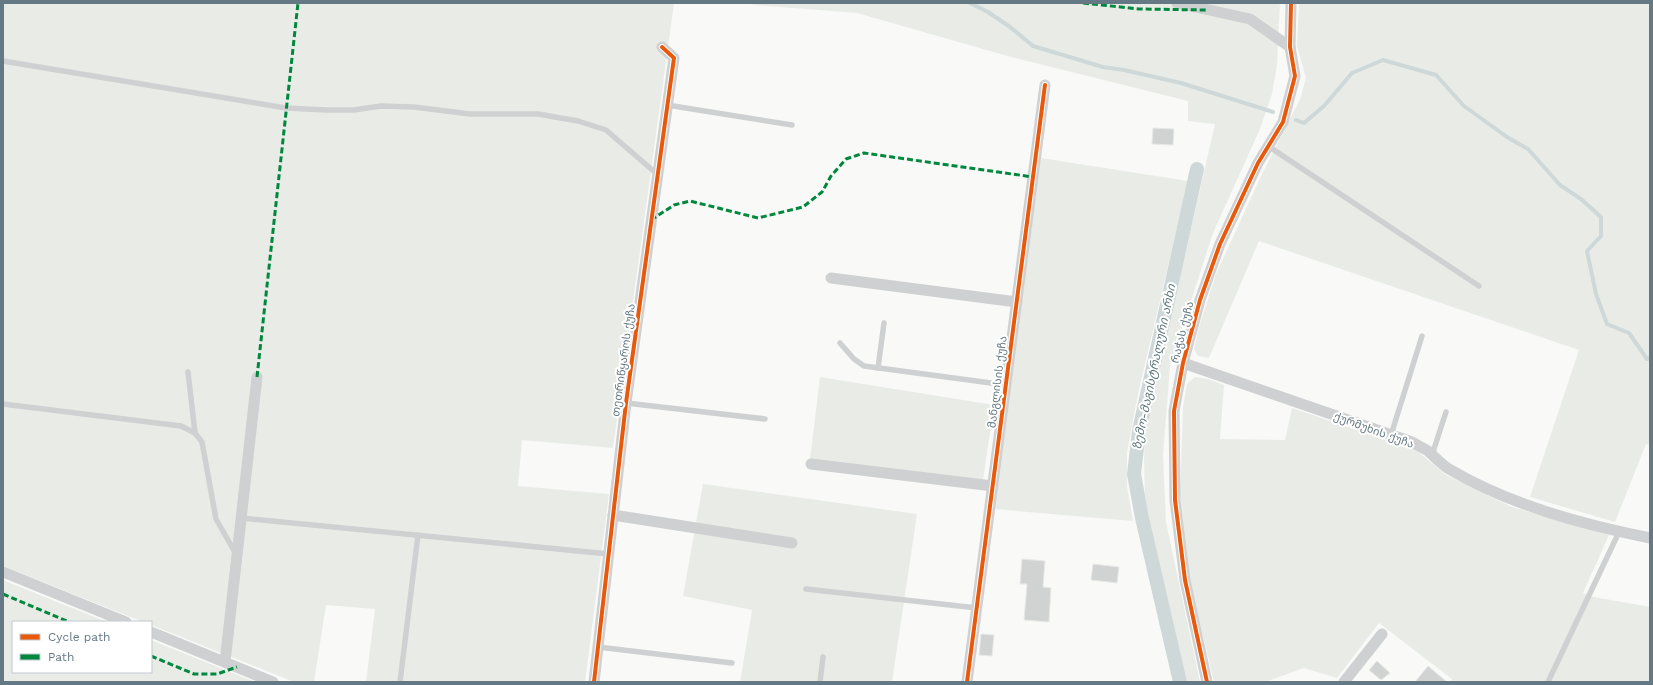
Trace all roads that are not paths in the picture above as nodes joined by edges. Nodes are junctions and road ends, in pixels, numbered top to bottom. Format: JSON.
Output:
{"nodes":[{"id":1,"x":1177,"y":3,"type":"edge"},
{"id":2,"x":1291,"y":3,"type":"edge"},
{"id":3,"x":662,"y":47,"type":"dead end"},
{"id":4,"x":1290,"y":47,"type":"junction"},
{"id":5,"x":3,"y":61,"type":"edge"},
{"id":6,"x":1045,"y":85,"type":"dead end"},
{"id":7,"x":667,"y":105,"type":"junction"},
{"id":8,"x":792,"y":125,"type":"dead end"},
{"id":9,"x":1268,"y":146,"type":"junction"},
{"id":10,"x":658,"y":174,"type":"junction"},
{"id":11,"x":831,"y":278,"type":"dead end"},
{"id":12,"x":1479,"y":286,"type":"dead end"},
{"id":13,"x":1017,"y":302,"type":"junction"},
{"id":14,"x":884,"y":323,"type":"dead end"},
{"id":15,"x":1422,"y":336,"type":"dead end"},
{"id":16,"x":840,"y":343,"type":"dead end"},
{"id":17,"x":1183,"y":364,"type":"junction"},
{"id":18,"x":878,"y":368,"type":"junction"},
{"id":19,"x":188,"y":372,"type":"dead end"},
{"id":20,"x":257,"y":377,"type":"dead end"},
{"id":21,"x":1006,"y":385,"type":"junction"},
{"id":22,"x":626,"y":403,"type":"junction"},
{"id":23,"x":3,"y":404,"type":"edge"},
{"id":24,"x":1446,"y":412,"type":"dead end"},
{"id":25,"x":765,"y":419,"type":"dead end"},
{"id":26,"x":195,"y":433,"type":"junction"},
{"id":27,"x":1391,"y":435,"type":"junction"},
{"id":28,"x":1432,"y":455,"type":"junction"},
{"id":29,"x":811,"y":464,"type":"dead end"},
{"id":30,"x":993,"y":486,"type":"junction"},
{"id":31,"x":613,"y":515,"type":"junction"},
{"id":32,"x":241,"y":518,"type":"junction"},
{"id":33,"x":1619,"y":532,"type":"junction"},
{"id":34,"x":418,"y":535,"type":"junction"},
{"id":35,"x":1650,"y":538,"type":"edge"},
{"id":36,"x":792,"y":543,"type":"dead end"},
{"id":37,"x":609,"y":554,"type":"junction"},
{"id":38,"x":237,"y":556,"type":"junction"},
{"id":39,"x":3,"y":572,"type":"edge"},
{"id":40,"x":806,"y":588,"type":"dead end"},
{"id":41,"x":977,"y":608,"type":"junction"},
{"id":42,"x":124,"y":621,"type":"edge"},
{"id":43,"x":152,"y":632,"type":"edge"},
{"id":44,"x":1382,"y":634,"type":"dead end"},
{"id":45,"x":598,"y":647,"type":"junction"},
{"id":46,"x":823,"y":657,"type":"dead end"},
{"id":47,"x":225,"y":662,"type":"junction"},
{"id":48,"x":732,"y":663,"type":"dead end"},
{"id":49,"x":273,"y":682,"type":"edge"},
{"id":50,"x":400,"y":682,"type":"edge"},
{"id":51,"x":594,"y":682,"type":"edge"},
{"id":52,"x":820,"y":682,"type":"edge"},
{"id":53,"x":967,"y":682,"type":"edge"},
{"id":54,"x":1207,"y":682,"type":"edge"},
{"id":55,"x":1344,"y":682,"type":"edge"},
{"id":56,"x":1548,"y":682,"type":"edge"}],
"edges":[{"from":1,"to":4,"type":"street"},
{"from":2,"to":4,"type":"street","name":"რაჭას ქუჩა"},
{"from":3,"to":7,"type":"street","name":"თეთრიწყაროს ქუჩა"},
{"from":4,"to":9,"type":"street","name":"რაჭას ქუჩა"},
{"from":5,"to":10,"type":"lane"},
{"from":6,"to":13,"type":"street","name":"მანგლისის ქუჩა"},
{"from":7,"to":8,"type":"lane"},
{"from":7,"to":10,"type":"street","name":"თეთრიწყაროს ქუჩა"},
{"from":9,"to":12,"type":"lane"},
{"from":9,"to":17,"type":"street","name":"რაჭას ქუჩა"},
{"from":10,"to":22,"type":"street","name":"თეთრიწყაროს ქუჩა"},
{"from":11,"to":13,"type":"street"},
{"from":13,"to":21,"type":"street","name":"მანგლისის ქუჩა"},
{"from":14,"to":18,"type":"lane"},
{"from":15,"to":27,"type":"lane"},
{"from":16,"to":18,"type":"lane"},
{"from":17,"to":27,"type":"street","name":"ქურმუხის ქუჩა"},
{"from":17,"to":54,"type":"street","name":"რაჭას ქუჩა"},
{"from":18,"to":21,"type":"lane"},
{"from":19,"to":26,"type":"lane"},
{"from":20,"to":32,"type":"street"},
{"from":21,"to":30,"type":"street","name":"მანგლისის ქუჩა"},
{"from":22,"to":25,"type":"lane"},
{"from":22,"to":31,"type":"street","name":"თეთრიწყაროს ქუჩა"},
{"from":23,"to":26,"type":"lane"},
{"from":24,"to":28,"type":"lane"},
{"from":26,"to":38,"type":"lane"},
{"from":27,"to":28,"type":"street","name":"ქურმუხის ქუჩა"},
{"from":28,"to":33,"type":"street","name":"ქურმუხის ქუჩა"},
{"from":29,"to":30,"type":"street"},
{"from":30,"to":41,"type":"street","name":"მანგლისის ქუჩა"},
{"from":31,"to":36,"type":"street"},
{"from":31,"to":37,"type":"street","name":"თეთრიწყაროს ქუჩა"},
{"from":32,"to":34,"type":"lane"},
{"from":32,"to":38,"type":"street"},
{"from":33,"to":35,"type":"street","name":"ქურმუხის ქუჩა"},
{"from":33,"to":56,"type":"lane"},
{"from":34,"to":37,"type":"lane"},
{"from":34,"to":50,"type":"lane"},
{"from":37,"to":45,"type":"street","name":"თეთრიწყაროს ქუჩა"},
{"from":38,"to":47,"type":"street"},
{"from":39,"to":42,"type":"street"},
{"from":40,"to":41,"type":"lane"},
{"from":41,"to":53,"type":"street","name":"მანგლისის ქუჩა"},
{"from":43,"to":47,"type":"street"},
{"from":44,"to":55,"type":"street"},
{"from":45,"to":48,"type":"lane"},
{"from":45,"to":51,"type":"street","name":"თეთრიწყაროს ქუჩა"},
{"from":46,"to":52,"type":"lane"},
{"from":47,"to":49,"type":"street"}]}
